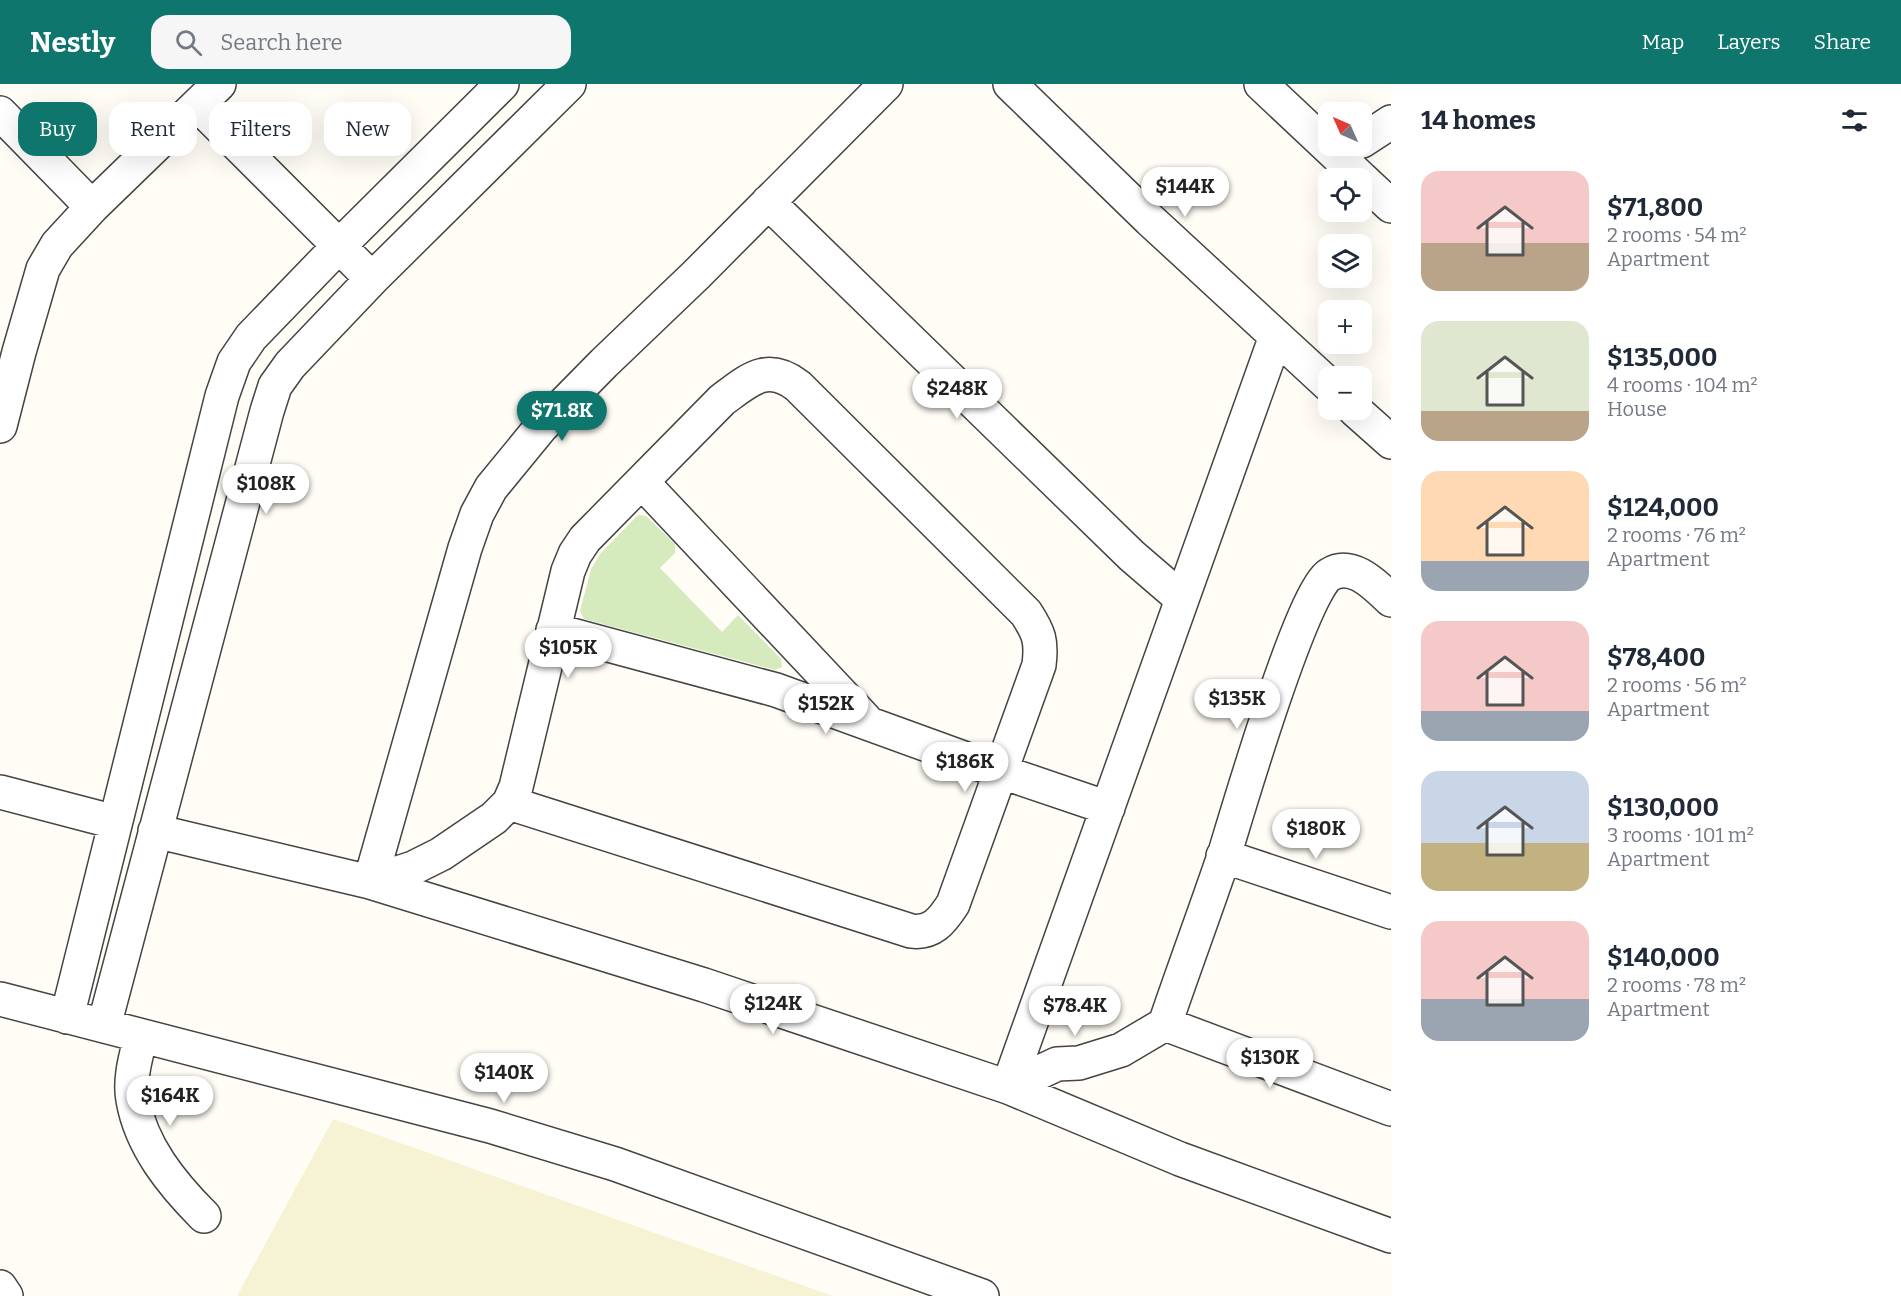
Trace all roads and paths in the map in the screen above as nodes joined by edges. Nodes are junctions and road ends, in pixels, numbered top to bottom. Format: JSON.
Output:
{"nodes":[{"id":1,"x":502,"y":84,"type":"edge"},
{"id":2,"x":568,"y":84,"type":"edge"},
{"id":3,"x":886,"y":84,"type":"edge"},
{"id":4,"x":1010,"y":84,"type":"edge"},
{"id":5,"x":1261,"y":84,"type":"edge"},
{"id":6,"x":209,"y":95,"type":"edge"},
{"id":7,"x":0,"y":113,"type":"edge"},
{"id":8,"x":1391,"y":122,"type":"edge"},
{"id":9,"x":1357,"y":161,"type":"edge"},
{"id":10,"x":768,"y":202,"type":"junction"},
{"id":11,"x":1391,"y":206,"type":"edge"},
{"id":12,"x":92,"y":207,"type":"junction"},
{"id":13,"x":339,"y":246,"type":"junction"},
{"id":14,"x":372,"y":279,"type":"junction"},
{"id":15,"x":1276,"y":336,"type":"junction"},
{"id":16,"x":1318,"y":376,"type":"edge"},
{"id":17,"x":2,"y":412,"type":"edge"},
{"id":18,"x":1366,"y":420,"type":"edge"},
{"id":19,"x":1391,"y":442,"type":"edge"},
{"id":20,"x":642,"y":482,"type":"junction"},
{"id":21,"x":1182,"y":599,"type":"junction"},
{"id":22,"x":1391,"y":600,"type":"edge"},
{"id":23,"x":554,"y":630,"type":"junction"},
{"id":24,"x":870,"y":724,"type":"junction"},
{"id":25,"x":999,"y":771,"type":"junction"},
{"id":26,"x":0,"y":792,"type":"edge"},
{"id":27,"x":509,"y":803,"type":"junction"},
{"id":28,"x":1108,"y":808,"type":"junction"},
{"id":29,"x":115,"y":822,"type":"junction"},
{"id":30,"x":155,"y":831,"type":"junction"},
{"id":31,"x":1223,"y":856,"type":"junction"},
{"id":32,"x":370,"y":882,"type":"junction"},
{"id":33,"x":1388,"y":903,"type":"edge"},
{"id":34,"x":0,"y":999,"type":"edge"},
{"id":35,"x":67,"y":1017,"type":"junction"},
{"id":36,"x":1165,"y":1024,"type":"junction"},
{"id":37,"x":104,"y":1026,"type":"junction"},
{"id":38,"x":141,"y":1036,"type":"junction"},
{"id":39,"x":1008,"y":1087,"type":"junction"},
{"id":40,"x":1391,"y":1109,"type":"edge"},
{"id":41,"x":204,"y":1216,"type":"dead end"},
{"id":42,"x":1391,"y":1236,"type":"edge"},
{"id":43,"x":0,"y":1287,"type":"edge"},
{"id":44,"x":6,"y":1296,"type":"edge"},
{"id":45,"x":982,"y":1296,"type":"edge"}],
"edges":[{"from":1,"to":13,"type":"street"},
{"from":2,"to":14,"type":"street"},
{"from":3,"to":10,"type":"street"},
{"from":4,"to":15,"type":"street"},
{"from":5,"to":9,"type":"street"},
{"from":6,"to":12,"type":"street"},
{"from":6,"to":13,"type":"street"},
{"from":7,"to":12,"type":"street"},
{"from":8,"to":9,"type":"street"},
{"from":9,"to":11,"type":"street"},
{"from":10,"to":21,"type":"street"},
{"from":10,"to":32,"type":"street"},
{"from":12,"to":17,"type":"street"},
{"from":13,"to":14,"type":"street"},
{"from":13,"to":29,"type":"street"},
{"from":14,"to":30,"type":"street"},
{"from":15,"to":16,"type":"street"},
{"from":15,"to":21,"type":"street"},
{"from":18,"to":19,"type":"street"},
{"from":20,"to":23,"type":"street"},
{"from":20,"to":24,"type":"street"},
{"from":20,"to":25,"type":"street"},
{"from":21,"to":28,"type":"street"},
{"from":22,"to":31,"type":"street"},
{"from":23,"to":24,"type":"street"},
{"from":23,"to":27,"type":"street"},
{"from":24,"to":25,"type":"street"},
{"from":25,"to":27,"type":"street"},
{"from":25,"to":28,"type":"street"},
{"from":26,"to":29,"type":"street"},
{"from":27,"to":32,"type":"street"},
{"from":28,"to":39,"type":"street"},
{"from":29,"to":35,"type":"street"},
{"from":30,"to":32,"type":"street"},
{"from":30,"to":37,"type":"street"},
{"from":31,"to":33,"type":"street"},
{"from":31,"to":36,"type":"street"},
{"from":32,"to":39,"type":"street"},
{"from":34,"to":35,"type":"street"},
{"from":35,"to":37,"type":"street"},
{"from":36,"to":39,"type":"street"},
{"from":36,"to":40,"type":"street"},
{"from":37,"to":38,"type":"street"},
{"from":38,"to":41,"type":"street"},
{"from":38,"to":45,"type":"street"},
{"from":39,"to":42,"type":"street"},
{"from":43,"to":44,"type":"street"}]}
